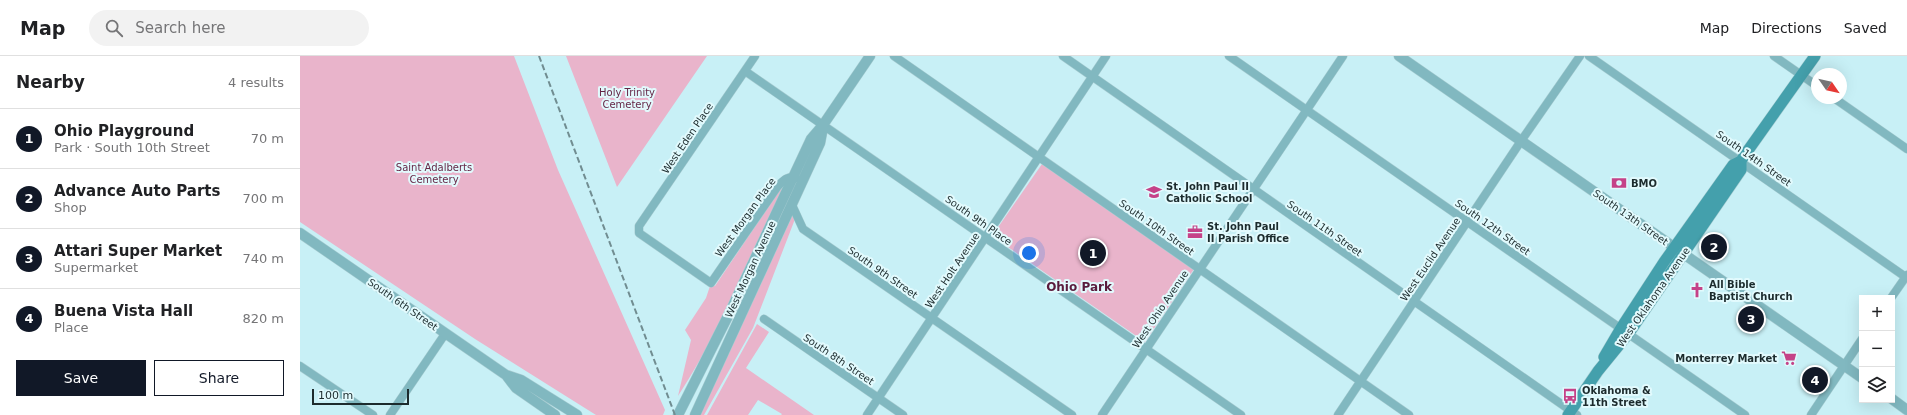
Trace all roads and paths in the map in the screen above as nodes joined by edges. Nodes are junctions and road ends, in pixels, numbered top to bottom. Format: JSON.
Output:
{"nodes":[{"id":1,"x":755,"y":56,"type":"edge"},
{"id":2,"x":870,"y":56,"type":"edge"},
{"id":3,"x":894,"y":56,"type":"edge"},
{"id":4,"x":1063,"y":56,"type":"edge"},
{"id":5,"x":1106,"y":56,"type":"edge"},
{"id":6,"x":1229,"y":56,"type":"edge"},
{"id":7,"x":1343,"y":56,"type":"edge"},
{"id":8,"x":1400,"y":56,"type":"edge"},
{"id":9,"x":1580,"y":56,"type":"edge"},
{"id":10,"x":1589,"y":56,"type":"edge"},
{"id":11,"x":1774,"y":56,"type":"edge"},
{"id":12,"x":1815,"y":56,"type":"edge"},
{"id":13,"x":745,"y":71,"type":"junction"},
{"id":14,"x":1802,"y":75,"type":"junction"},
{"id":15,"x":1092,"y":76,"type":"junction"},
{"id":16,"x":1811,"y":82,"type":"edge"},
{"id":17,"x":1843,"y":104,"type":"edge"},
{"id":18,"x":1307,"y":109,"type":"junction"},
{"id":19,"x":823,"y":125,"type":"junction"},
{"id":20,"x":1521,"y":141,"type":"junction"},
{"id":21,"x":1907,"y":149,"type":"edge"},
{"id":22,"x":1039,"y":157,"type":"junction"},
{"id":23,"x":1741,"y":161,"type":"junction"},
{"id":24,"x":798,"y":179,"type":"junction"},
{"id":25,"x":1252,"y":189,"type":"junction"},
{"id":26,"x":792,"y":205,"type":"junction"},
{"id":27,"x":1467,"y":221,"type":"junction"},
{"id":28,"x":300,"y":233,"type":"edge"},
{"id":29,"x":986,"y":237,"type":"junction"},
{"id":30,"x":1679,"y":250,"type":"junction"},
{"id":31,"x":1199,"y":269,"type":"junction"},
{"id":32,"x":1907,"y":277,"type":"edge"},
{"id":33,"x":711,"y":283,"type":"joint"},
{"id":34,"x":1893,"y":295,"type":"edge"},
{"id":35,"x":1413,"y":302,"type":"junction"},
{"id":36,"x":932,"y":318,"type":"junction"},
{"id":37,"x":764,"y":320,"type":"dead end"},
{"id":38,"x":1625,"y":330,"type":"junction"},
{"id":39,"x":445,"y":334,"type":"junction"},
{"id":40,"x":1859,"y":343,"type":"edge"},
{"id":41,"x":1145,"y":349,"type":"junction"},
{"id":42,"x":1844,"y":365,"type":"junction"},
{"id":43,"x":300,"y":366,"type":"edge"},
{"id":44,"x":506,"y":375,"type":"junction"},
{"id":45,"x":1859,"y":376,"type":"edge"},
{"id":46,"x":1360,"y":380,"type":"junction"},
{"id":47,"x":878,"y":398,"type":"junction"},
{"id":48,"x":1895,"y":401,"type":"edge"},
{"id":49,"x":1907,"y":410,"type":"edge"},
{"id":50,"x":1572,"y":414,"type":"edge"},
{"id":51,"x":373,"y":415,"type":"edge"},
{"id":52,"x":390,"y":415,"type":"edge"},
{"id":53,"x":555,"y":415,"type":"edge"},
{"id":54,"x":577,"y":415,"type":"edge"},
{"id":55,"x":678,"y":415,"type":"edge"},
{"id":56,"x":695,"y":415,"type":"edge"},
{"id":57,"x":867,"y":415,"type":"edge"},
{"id":58,"x":903,"y":415,"type":"edge"},
{"id":59,"x":1072,"y":415,"type":"edge"},
{"id":60,"x":1102,"y":415,"type":"edge"},
{"id":61,"x":1241,"y":415,"type":"edge"},
{"id":62,"x":1338,"y":415,"type":"edge"},
{"id":63,"x":1409,"y":415,"type":"edge"},
{"id":64,"x":1745,"y":415,"type":"edge"},
{"id":65,"x":1811,"y":415,"type":"edge"}],
"edges":[{"from":1,"to":13,"type":"street","name":"West Eden Place"},
{"from":2,"to":19,"type":"street","name":"West Morgan Avenue"},
{"from":3,"to":22,"type":"street","name":"South 10th Street"},
{"from":4,"to":15,"type":"street","name":"South 11th Street"},
{"from":5,"to":15,"type":"street","name":"West Holt Avenue"},
{"from":6,"to":18,"type":"street","name":"South 12th Street"},
{"from":7,"to":18,"type":"street","name":"West Ohio Avenue"},
{"from":8,"to":20,"type":"street","name":"South 13th Street"},
{"from":9,"to":20,"type":"street","name":"West Euclid Avenue"},
{"from":10,"to":23,"type":"street","name":"South 14th Street"},
{"from":11,"to":14,"type":"street"},
{"from":12,"to":14,"type":"main road","name":"West Oklahoma Avenue"},
{"from":13,"to":19,"type":"street","name":"South 9th Place"},
{"from":13,"to":33,"type":"street","name":"West Eden Place"},
{"from":14,"to":16,"type":"street"},
{"from":14,"to":23,"type":"main road","name":"West Oklahoma Avenue"},
{"from":15,"to":22,"type":"street","name":"West Holt Avenue"},
{"from":15,"to":25,"type":"street","name":"South 11th Street"},
{"from":17,"to":21,"type":"street"},
{"from":18,"to":25,"type":"street","name":"West Ohio Avenue"},
{"from":18,"to":27,"type":"street","name":"South 12th Street"},
{"from":19,"to":24,"type":"street","name":"West Morgan Avenue"},
{"from":19,"to":29,"type":"street","name":"South 9th Place"},
{"from":20,"to":27,"type":"street","name":"West Euclid Avenue"},
{"from":20,"to":30,"type":"street","name":"South 13th Street"},
{"from":22,"to":29,"type":"street","name":"West Holt Avenue"},
{"from":22,"to":31,"type":"street","name":"South 10th Street"},
{"from":23,"to":30,"type":"main road","name":"West Oklahoma Avenue"},
{"from":23,"to":32,"type":"street","name":"South 14th Street"},
{"from":24,"to":26,"type":"street","name":"West Morgan Avenue"},
{"from":24,"to":33,"type":"street","name":"West Morgan Place"},
{"from":24,"to":55,"type":"street","name":"West Morgan Avenue"},
{"from":25,"to":31,"type":"street","name":"West Ohio Avenue"},
{"from":25,"to":35,"type":"street","name":"South 11th Street"},
{"from":26,"to":36,"type":"street","name":"South 9th Street"},
{"from":26,"to":56,"type":"street","name":"West Morgan Avenue"},
{"from":27,"to":35,"type":"street","name":"West Euclid Avenue"},
{"from":27,"to":38,"type":"street","name":"South 12th Street"},
{"from":28,"to":39,"type":"street","name":"South 6th Street"},
{"from":29,"to":36,"type":"street","name":"West Holt Avenue"},
{"from":29,"to":41,"type":"street","name":"South 9th Place"},
{"from":30,"to":38,"type":"main road","name":"West Oklahoma Avenue"},
{"from":30,"to":42,"type":"street","name":"South 13th Street"},
{"from":31,"to":41,"type":"street","name":"West Ohio Avenue"},
{"from":31,"to":46,"type":"street","name":"South 10th Street"},
{"from":32,"to":34,"type":"street"},
{"from":35,"to":46,"type":"street","name":"West Euclid Avenue"},
{"from":35,"to":50,"type":"street","name":"South 11th Street"},
{"from":36,"to":47,"type":"street","name":"West Holt Avenue"},
{"from":36,"to":59,"type":"street","name":"South 9th Street"},
{"from":37,"to":47,"type":"street","name":"South 8th Street"},
{"from":38,"to":50,"type":"main road","name":"West Oklahoma Avenue"},
{"from":38,"to":64,"type":"street","name":"South 12th Street"},
{"from":39,"to":44,"type":"street","name":"South 6th Street"},
{"from":39,"to":52,"type":"street"},
{"from":40,"to":42,"type":"street"},
{"from":41,"to":60,"type":"street","name":"West Ohio Avenue"},
{"from":41,"to":61,"type":"street","name":"South 9th Place"},
{"from":42,"to":45,"type":"street","name":"South 13th Street"},
{"from":42,"to":65,"type":"street"},
{"from":43,"to":51,"type":"street"},
{"from":44,"to":53,"type":"street","name":"South 6th Street"},
{"from":44,"to":54,"type":"street","name":"South 6th Street"},
{"from":46,"to":62,"type":"street","name":"West Euclid Avenue"},
{"from":46,"to":63,"type":"street","name":"South 10th Street"},
{"from":47,"to":57,"type":"street","name":"West Holt Avenue"},
{"from":47,"to":58,"type":"street","name":"South 8th Street"},
{"from":48,"to":49,"type":"street"}]}
